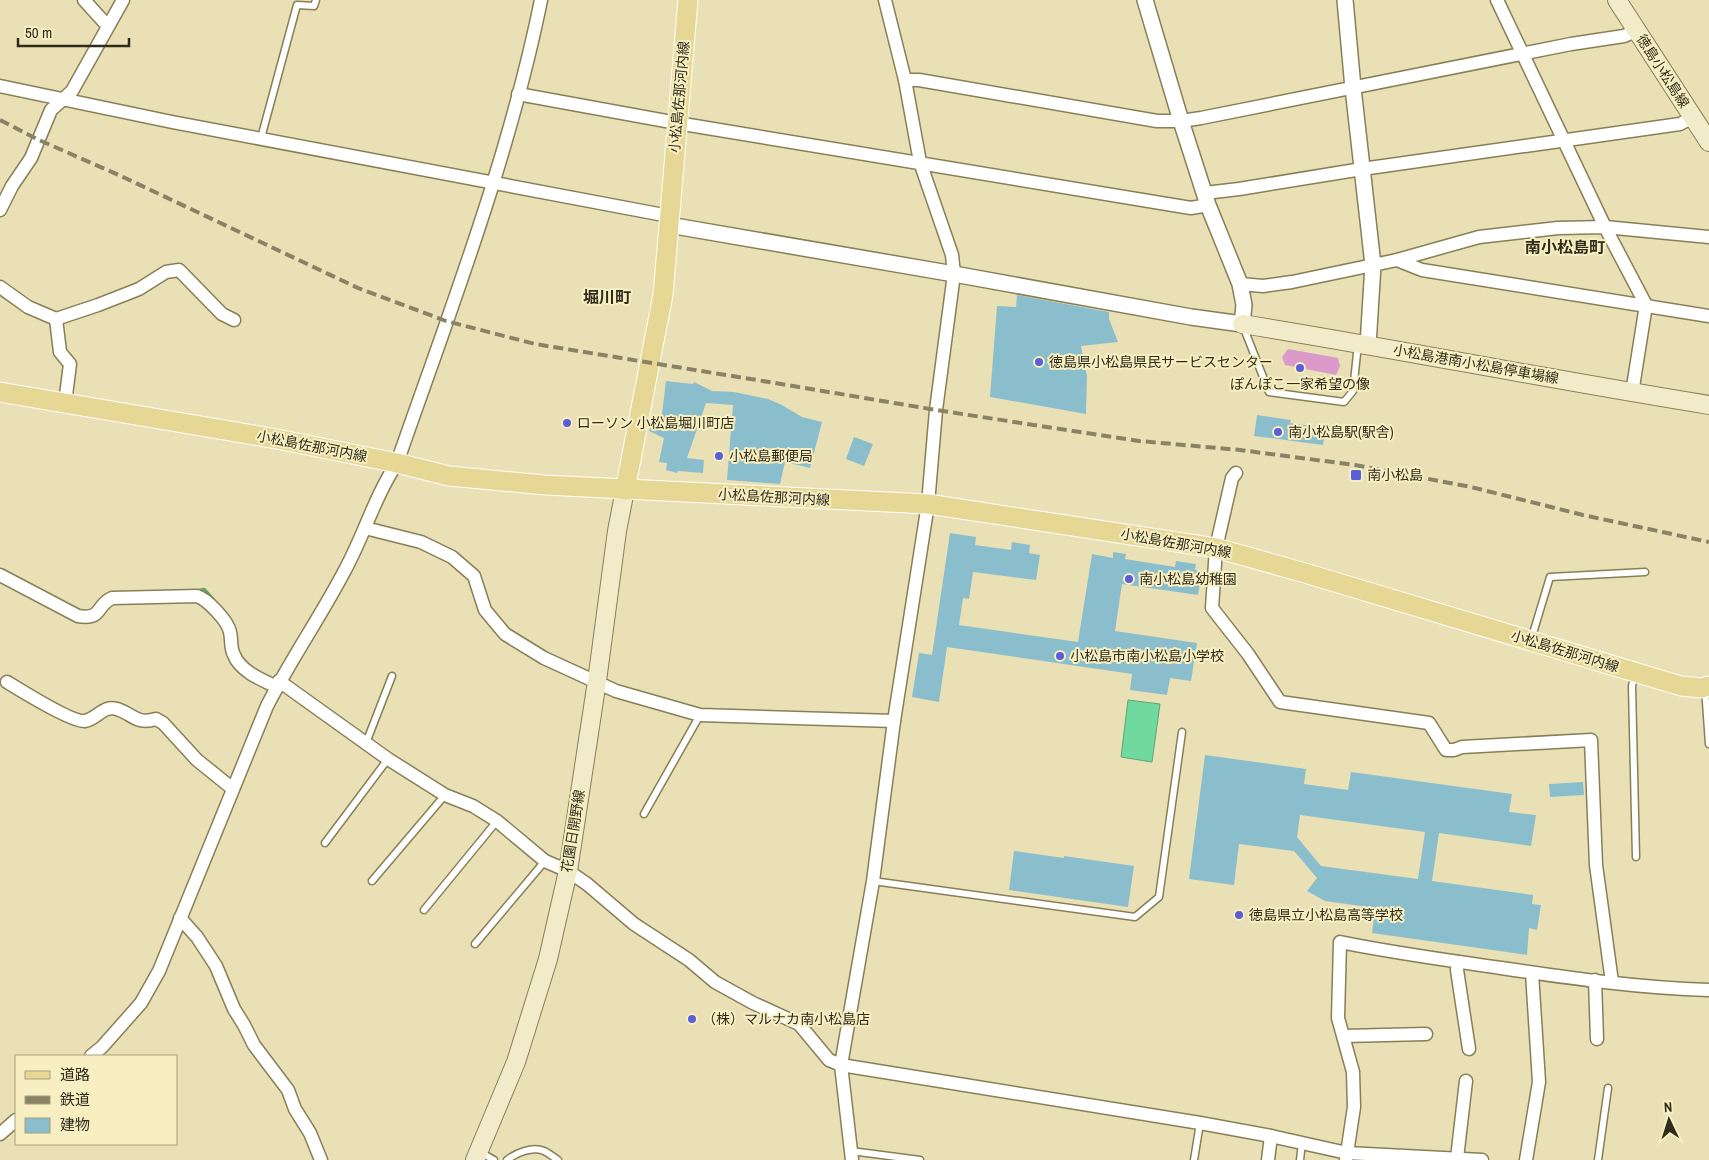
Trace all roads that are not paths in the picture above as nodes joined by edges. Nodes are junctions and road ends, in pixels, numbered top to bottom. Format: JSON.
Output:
{"nodes":[{"id":1,"x":84,"y":0,"type":"edge"},
{"id":2,"x":123,"y":0,"type":"edge"},
{"id":3,"x":316,"y":0,"type":"edge"},
{"id":4,"x":541,"y":0,"type":"edge"},
{"id":5,"x":688,"y":0,"type":"edge"},
{"id":6,"x":885,"y":0,"type":"edge"},
{"id":7,"x":1145,"y":0,"type":"edge"},
{"id":8,"x":1345,"y":0,"type":"edge"},
{"id":9,"x":1497,"y":0,"type":"edge"},
{"id":10,"x":1617,"y":0,"type":"edge"},
{"id":11,"x":109,"y":25,"type":"junction"},
{"id":12,"x":1636,"y":31,"type":"junction"},
{"id":13,"x":1522,"y":54,"type":"junction"},
{"id":14,"x":905,"y":80,"type":"junction"},
{"id":15,"x":0,"y":86,"type":"edge"},
{"id":16,"x":1353,"y":88,"type":"junction"},
{"id":17,"x":518,"y":94,"type":"junction"},
{"id":18,"x":63,"y":100,"type":"junction"},
{"id":19,"x":1693,"y":116,"type":"junction"},
{"id":20,"x":1180,"y":120,"type":"junction"},
{"id":21,"x":677,"y":123,"type":"junction"},
{"id":22,"x":261,"y":138,"type":"junction"},
{"id":23,"x":1565,"y":141,"type":"junction"},
{"id":24,"x":1709,"y":142,"type":"edge"},
{"id":25,"x":920,"y":162,"type":"junction"},
{"id":26,"x":1362,"y":170,"type":"junction"},
{"id":27,"x":492,"y":184,"type":"junction"},
{"id":28,"x":1206,"y":199,"type":"junction"},
{"id":29,"x":0,"y":210,"type":"edge"},
{"id":30,"x":669,"y":221,"type":"junction"},
{"id":31,"x":1605,"y":227,"type":"junction"},
{"id":32,"x":1709,"y":237,"type":"edge"},
{"id":33,"x":1397,"y":260,"type":"junction"},
{"id":34,"x":1373,"y":265,"type":"junction"},
{"id":35,"x":954,"y":274,"type":"junction"},
{"id":36,"x":1240,"y":284,"type":"junction"},
{"id":37,"x":0,"y":287,"type":"edge"},
{"id":38,"x":1646,"y":305,"type":"junction"},
{"id":39,"x":1709,"y":316,"type":"edge"},
{"id":40,"x":56,"y":319,"type":"junction"},
{"id":41,"x":234,"y":320,"type":"dead end"},
{"id":42,"x":1242,"y":324,"type":"junction"},
{"id":43,"x":1363,"y":344,"type":"junction"},
{"id":44,"x":0,"y":392,"type":"edge"},
{"id":45,"x":1632,"y":393,"type":"junction"},
{"id":46,"x":66,"y":403,"type":"junction"},
{"id":47,"x":1709,"y":405,"type":"edge"},
{"id":48,"x":397,"y":463,"type":"junction"},
{"id":49,"x":1236,"y":473,"type":"dead end"},
{"id":50,"x":625,"y":490,"type":"junction"},
{"id":51,"x":928,"y":504,"type":"junction"},
{"id":52,"x":365,"y":528,"type":"junction"},
{"id":53,"x":1216,"y":548,"type":"junction"},
{"id":54,"x":1645,"y":572,"type":"dead end"},
{"id":55,"x":0,"y":575,"type":"edge"},
{"id":56,"x":1531,"y":641,"type":"junction"},
{"id":57,"x":1635,"y":672,"type":"junction"},
{"id":58,"x":392,"y":676,"type":"dead end"},
{"id":59,"x":596,"y":681,"type":"junction"},
{"id":60,"x":7,"y":682,"type":"dead end"},
{"id":61,"x":278,"y":684,"type":"junction"},
{"id":62,"x":1707,"y":687,"type":"edge"},
{"id":63,"x":700,"y":714,"type":"junction"},
{"id":64,"x":894,"y":721,"type":"junction"},
{"id":65,"x":1182,"y":732,"type":"dead end"},
{"id":66,"x":366,"y":743,"type":"junction"},
{"id":67,"x":1709,"y":744,"type":"edge"},
{"id":68,"x":388,"y":758,"type":"junction"},
{"id":69,"x":233,"y":789,"type":"junction"},
{"id":70,"x":445,"y":795,"type":"junction"},
{"id":71,"x":644,"y":814,"type":"dead end"},
{"id":72,"x":497,"y":821,"type":"junction"},
{"id":73,"x":325,"y":843,"type":"dead end"},
{"id":74,"x":1636,"y":857,"type":"dead end"},
{"id":75,"x":545,"y":862,"type":"junction"},
{"id":76,"x":568,"y":871,"type":"junction"},
{"id":77,"x":372,"y":881,"type":"dead end"},
{"id":78,"x":873,"y":882,"type":"junction"},
{"id":79,"x":424,"y":910,"type":"dead end"},
{"id":80,"x":180,"y":918,"type":"junction"},
{"id":81,"x":475,"y":944,"type":"dead end"},
{"id":82,"x":1458,"y":962,"type":"junction"},
{"id":83,"x":1532,"y":972,"type":"junction"},
{"id":84,"x":1595,"y":980,"type":"junction"},
{"id":85,"x":1612,"y":982,"type":"junction"},
{"id":86,"x":1709,"y":990,"type":"edge"},
{"id":87,"x":1426,"y":1034,"type":"dead end"},
{"id":88,"x":1344,"y":1036,"type":"junction"},
{"id":89,"x":1597,"y":1039,"type":"dead end"},
{"id":90,"x":1468,"y":1049,"type":"dead end"},
{"id":91,"x":93,"y":1055,"type":"edge"},
{"id":92,"x":841,"y":1065,"type":"junction"},
{"id":93,"x":1466,"y":1081,"type":"dead end"},
{"id":94,"x":1608,"y":1088,"type":"dead end"},
{"id":95,"x":15,"y":1121,"type":"edge"},
{"id":96,"x":1200,"y":1123,"type":"junction"},
{"id":97,"x":0,"y":1134,"type":"edge"},
{"id":98,"x":1271,"y":1136,"type":"junction"},
{"id":99,"x":1302,"y":1143,"type":"junction"},
{"id":100,"x":852,"y":1155,"type":"edge"},
{"id":101,"x":483,"y":1157,"type":"edge"},
{"id":102,"x":1347,"y":1157,"type":"edge"},
{"id":103,"x":1422,"y":1158,"type":"edge"},
{"id":104,"x":1457,"y":1158,"type":"junction"},
{"id":105,"x":321,"y":1160,"type":"edge"},
{"id":106,"x":507,"y":1160,"type":"edge"},
{"id":107,"x":558,"y":1160,"type":"edge"},
{"id":108,"x":920,"y":1160,"type":"edge"},
{"id":109,"x":1194,"y":1160,"type":"edge"},
{"id":110,"x":1268,"y":1160,"type":"edge"},
{"id":111,"x":1300,"y":1160,"type":"edge"},
{"id":112,"x":1482,"y":1160,"type":"edge"},
{"id":113,"x":1526,"y":1160,"type":"edge"},
{"id":114,"x":1598,"y":1160,"type":"edge"}],
"edges":[{"from":1,"to":11,"type":"street"},
{"from":2,"to":11,"type":"street"},
{"from":3,"to":22,"type":"lane"},
{"from":4,"to":17,"type":"street"},
{"from":5,"to":21,"type":"main road","name":"小松島佐那河内線"},
{"from":6,"to":14,"type":"street"},
{"from":7,"to":20,"type":"street"},
{"from":8,"to":16,"type":"street"},
{"from":9,"to":13,"type":"street"},
{"from":10,"to":12,"type":"main road","name":"徳島小松島線"},
{"from":11,"to":18,"type":"street"},
{"from":12,"to":13,"type":"street"},
{"from":12,"to":19,"type":"main road","name":"徳島小松島線"},
{"from":13,"to":16,"type":"street"},
{"from":13,"to":23,"type":"street"},
{"from":14,"to":20,"type":"street"},
{"from":14,"to":25,"type":"street"},
{"from":15,"to":18,"type":"street"},
{"from":16,"to":20,"type":"street"},
{"from":16,"to":26,"type":"street"},
{"from":17,"to":21,"type":"street"},
{"from":17,"to":27,"type":"street"},
{"from":18,"to":22,"type":"street"},
{"from":18,"to":29,"type":"street"},
{"from":19,"to":23,"type":"street"},
{"from":19,"to":24,"type":"main road","name":"徳島小松島線"},
{"from":20,"to":28,"type":"street"},
{"from":21,"to":25,"type":"street"},
{"from":21,"to":30,"type":"main road","name":"小松島佐那河内線"},
{"from":22,"to":27,"type":"street"},
{"from":23,"to":26,"type":"street"},
{"from":23,"to":31,"type":"street"},
{"from":25,"to":28,"type":"street"},
{"from":25,"to":35,"type":"street"},
{"from":26,"to":28,"type":"street"},
{"from":26,"to":34,"type":"street"},
{"from":27,"to":30,"type":"street"},
{"from":27,"to":48,"type":"street"},
{"from":28,"to":36,"type":"street"},
{"from":30,"to":35,"type":"street"},
{"from":30,"to":50,"type":"main road","name":"小松島佐那河内線"},
{"from":31,"to":32,"type":"street"},
{"from":31,"to":33,"type":"street"},
{"from":31,"to":38,"type":"street"},
{"from":33,"to":34,"type":"street"},
{"from":33,"to":38,"type":"street"},
{"from":34,"to":36,"type":"street"},
{"from":34,"to":43,"type":"street"},
{"from":35,"to":42,"type":"street"},
{"from":35,"to":51,"type":"street"},
{"from":36,"to":42,"type":"street"},
{"from":37,"to":40,"type":"street"},
{"from":38,"to":39,"type":"street"},
{"from":38,"to":45,"type":"street"},
{"from":40,"to":41,"type":"street"},
{"from":40,"to":46,"type":"street"},
{"from":42,"to":43,"type":"main road","name":"小松島港南小松島停車場線"},
{"from":42,"to":43,"type":"lane"},
{"from":43,"to":45,"type":"main road","name":"小松島港南小松島停車場線"},
{"from":44,"to":46,"type":"main road","name":"小松島佐那河内線"},
{"from":45,"to":47,"type":"main road","name":"小松島港南小松島停車場線"},
{"from":46,"to":48,"type":"main road","name":"小松島佐那河内線"},
{"from":48,"to":50,"type":"main road","name":"小松島佐那河内線"},
{"from":48,"to":52,"type":"street"},
{"from":49,"to":53,"type":"street"},
{"from":50,"to":51,"type":"main road","name":"小松島佐那河内線"},
{"from":50,"to":59,"type":"main road","name":"花園日開野線"},
{"from":51,"to":53,"type":"main road","name":"小松島佐那河内線"},
{"from":51,"to":64,"type":"street"},
{"from":52,"to":59,"type":"street"},
{"from":52,"to":61,"type":"street"},
{"from":53,"to":56,"type":"main road","name":"小松島佐那河内線"},
{"from":53,"to":85,"type":"street"},
{"from":54,"to":56,"type":"lane"},
{"from":55,"to":61,"type":"street"},
{"from":56,"to":57,"type":"main road","name":"小松島佐那河内線"},
{"from":57,"to":62,"type":"main road","name":"小松島佐那河内線"},
{"from":57,"to":74,"type":"lane"},
{"from":58,"to":66,"type":"lane"},
{"from":59,"to":63,"type":"street"},
{"from":59,"to":76,"type":"main road","name":"花園日開野線"},
{"from":60,"to":69,"type":"street"},
{"from":61,"to":66,"type":"street"},
{"from":61,"to":69,"type":"street"},
{"from":62,"to":67,"type":"lane"},
{"from":63,"to":64,"type":"street"},
{"from":63,"to":71,"type":"lane"},
{"from":64,"to":78,"type":"street"},
{"from":65,"to":78,"type":"lane"},
{"from":66,"to":68,"type":"street"},
{"from":68,"to":70,"type":"street"},
{"from":68,"to":73,"type":"lane"},
{"from":69,"to":80,"type":"street"},
{"from":70,"to":72,"type":"street"},
{"from":70,"to":77,"type":"lane"},
{"from":72,"to":75,"type":"street"},
{"from":72,"to":79,"type":"lane"},
{"from":75,"to":76,"type":"street"},
{"from":75,"to":81,"type":"lane"},
{"from":76,"to":92,"type":"street"},
{"from":76,"to":101,"type":"main road","name":"花園日開野線"},
{"from":78,"to":92,"type":"street"},
{"from":80,"to":91,"type":"street"},
{"from":80,"to":105,"type":"street"},
{"from":82,"to":83,"type":"street"},
{"from":82,"to":88,"type":"street"},
{"from":82,"to":90,"type":"street"},
{"from":83,"to":84,"type":"street"},
{"from":83,"to":113,"type":"street"},
{"from":84,"to":85,"type":"street"},
{"from":84,"to":89,"type":"street"},
{"from":85,"to":86,"type":"street"},
{"from":87,"to":88,"type":"street"},
{"from":88,"to":102,"type":"street"},
{"from":92,"to":96,"type":"street"},
{"from":92,"to":100,"type":"street"},
{"from":93,"to":104,"type":"street"},
{"from":94,"to":114,"type":"lane"},
{"from":95,"to":97,"type":"street"},
{"from":96,"to":98,"type":"street"},
{"from":96,"to":109,"type":"lane"},
{"from":98,"to":99,"type":"street"},
{"from":98,"to":110,"type":"street"},
{"from":99,"to":102,"type":"street"},
{"from":99,"to":111,"type":"lane"},
{"from":100,"to":108,"type":"lane"},
{"from":102,"to":103,"type":"street"},
{"from":103,"to":104,"type":"street"},
{"from":104,"to":112,"type":"street"},
{"from":106,"to":107,"type":"lane"}]}
